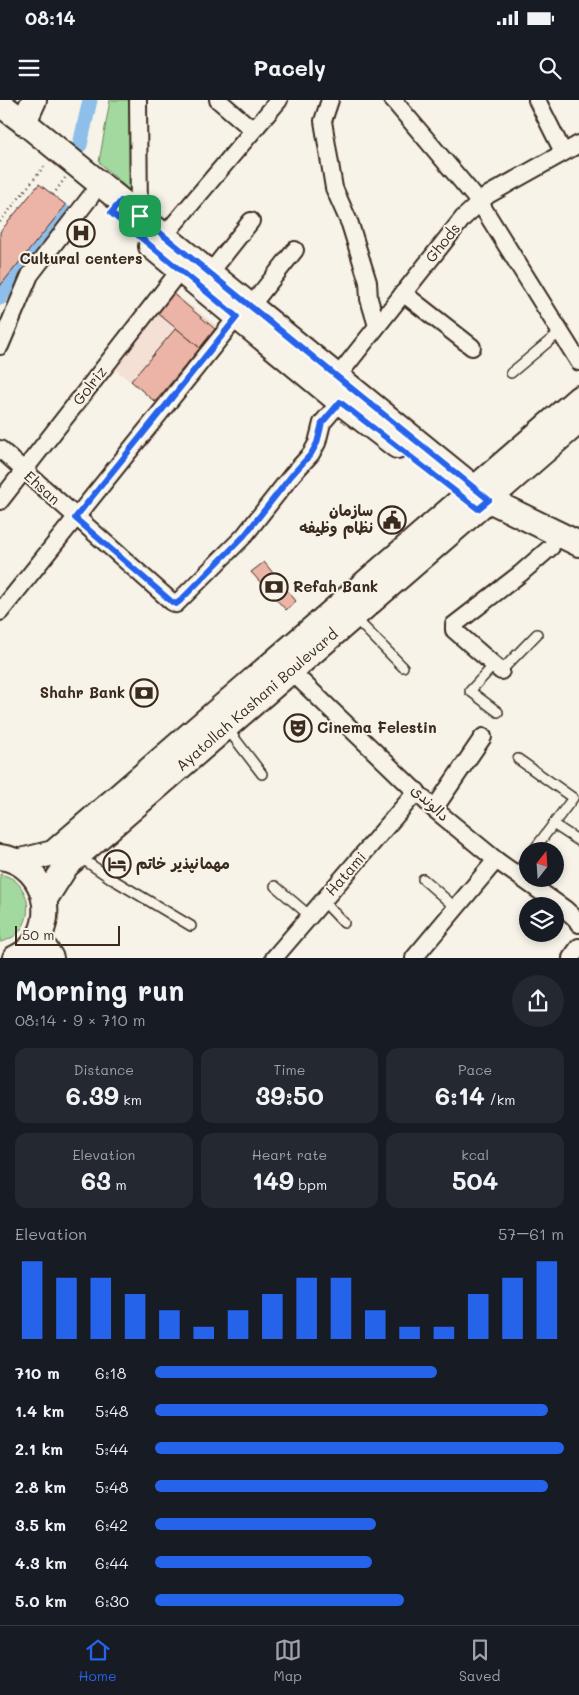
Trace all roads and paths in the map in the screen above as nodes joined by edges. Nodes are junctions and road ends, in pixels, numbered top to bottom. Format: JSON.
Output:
{"nodes":[{"id":1,"x":34,"y":100,"type":"edge"},
{"id":2,"x":138,"y":100,"type":"edge"},
{"id":3,"x":218,"y":100,"type":"edge"},
{"id":4,"x":279,"y":100,"type":"edge"},
{"id":5,"x":330,"y":100,"type":"edge"},
{"id":6,"x":393,"y":100,"type":"edge"},
{"id":7,"x":537,"y":100,"type":"edge"},
{"id":8,"x":0,"y":104,"type":"edge"},
{"id":9,"x":0,"y":122,"type":"edge"},
{"id":10,"x":24,"y":122,"type":"junction"},
{"id":11,"x":253,"y":130,"type":"junction"},
{"id":12,"x":579,"y":144,"type":"edge"},
{"id":13,"x":564,"y":152,"type":"junction"},
{"id":14,"x":48,"y":161,"type":"junction"},
{"id":15,"x":91,"y":196,"type":"junction"},
{"id":16,"x":480,"y":202,"type":"junction"},
{"id":17,"x":116,"y":207,"type":"junction"},
{"id":18,"x":140,"y":216,"type":"junction"},
{"id":19,"x":251,"y":221,"type":"dead end"},
{"id":20,"x":0,"y":222,"type":"edge"},
{"id":21,"x":164,"y":236,"type":"junction"},
{"id":22,"x":295,"y":250,"type":"dead end"},
{"id":23,"x":180,"y":270,"type":"junction"},
{"id":24,"x":210,"y":273,"type":"junction"},
{"id":25,"x":403,"y":293,"type":"junction"},
{"id":26,"x":244,"y":312,"type":"junction"},
{"id":27,"x":377,"y":326,"type":"junction"},
{"id":28,"x":560,"y":332,"type":"junction"},
{"id":29,"x":0,"y":346,"type":"edge"},
{"id":30,"x":472,"y":348,"type":"dead end"},
{"id":31,"x":579,"y":362,"type":"edge"},
{"id":32,"x":511,"y":373,"type":"dead end"},
{"id":33,"x":337,"y":377,"type":"junction"},
{"id":34,"x":579,"y":398,"type":"edge"},
{"id":35,"x":340,"y":402,"type":"junction"},
{"id":36,"x":579,"y":421,"type":"edge"},
{"id":37,"x":0,"y":450,"type":"edge"},
{"id":38,"x":24,"y":471,"type":"junction"},
{"id":39,"x":476,"y":499,"type":"junction"},
{"id":40,"x":0,"y":501,"type":"edge"},
{"id":41,"x":75,"y":518,"type":"junction"},
{"id":42,"x":579,"y":544,"type":"edge"},
{"id":43,"x":551,"y":547,"type":"junction"},
{"id":44,"x":579,"y":561,"type":"edge"},
{"id":45,"x":0,"y":612,"type":"edge"},
{"id":46,"x":353,"y":616,"type":"junction"},
{"id":47,"x":537,"y":634,"type":"dead end"},
{"id":48,"x":402,"y":667,"type":"dead end"},
{"id":49,"x":498,"y":668,"type":"junction"},
{"id":50,"x":291,"y":671,"type":"junction"},
{"id":51,"x":498,"y":712,"type":"dead end"},
{"id":52,"x":226,"y":727,"type":"junction"},
{"id":53,"x":483,"y":737,"type":"dead end"},
{"id":54,"x":518,"y":759,"type":"dead end"},
{"id":55,"x":262,"y":774,"type":"dead end"},
{"id":56,"x":417,"y":791,"type":"junction"},
{"id":57,"x":434,"y":809,"type":"junction"},
{"id":58,"x":553,"y":824,"type":"junction"},
{"id":59,"x":579,"y":841,"type":"edge"},
{"id":60,"x":540,"y":842,"type":"edge"},
{"id":61,"x":78,"y":855,"type":"junction"},
{"id":62,"x":9,"y":860,"type":"edge"},
{"id":63,"x":496,"y":860,"type":"junction"},
{"id":64,"x":519,"y":870,"type":"edge"},
{"id":65,"x":516,"y":874,"type":"junction"},
{"id":66,"x":423,"y":879,"type":"dead end"},
{"id":67,"x":275,"y":886,"type":"dead end"},
{"id":68,"x":45,"y":898,"type":"junction"},
{"id":69,"x":323,"y":901,"type":"junction"},
{"id":70,"x":456,"y":908,"type":"junction"},
{"id":71,"x":310,"y":916,"type":"junction"},
{"id":72,"x":344,"y":923,"type":"dead end"},
{"id":73,"x":579,"y":924,"type":"edge"},
{"id":74,"x":191,"y":926,"type":"dead end"},
{"id":75,"x":38,"y":937,"type":"junction"},
{"id":76,"x":579,"y":947,"type":"edge"},
{"id":77,"x":15,"y":958,"type":"edge"},
{"id":78,"x":51,"y":958,"type":"edge"},
{"id":79,"x":274,"y":958,"type":"edge"},
{"id":80,"x":414,"y":958,"type":"edge"},
{"id":81,"x":571,"y":958,"type":"edge"}],
"edges":[{"from":1,"to":10,"type":"main road"},
{"from":2,"to":18,"type":"street"},
{"from":3,"to":11,"type":"street"},
{"from":4,"to":11,"type":"street"},
{"from":5,"to":27,"type":"street"},
{"from":6,"to":16,"type":"street"},
{"from":7,"to":13,"type":"street"},
{"from":8,"to":10,"type":"main road"},
{"from":9,"to":14,"type":"main road"},
{"from":10,"to":17,"type":"main road"},
{"from":11,"to":21,"type":"street"},
{"from":12,"to":13,"type":"street","name":"Ghods"},
{"from":13,"to":16,"type":"street","name":"Ghods"},
{"from":14,"to":15,"type":"main road"},
{"from":14,"to":20,"type":"path"},
{"from":15,"to":17,"type":"main road"},
{"from":15,"to":29,"type":"street"},
{"from":16,"to":25,"type":"street","name":"Ghods"},
{"from":16,"to":28,"type":"street"},
{"from":17,"to":18,"type":"main road"},
{"from":17,"to":23,"type":"main road"},
{"from":18,"to":21,"type":"main road"},
{"from":19,"to":24,"type":"street"},
{"from":21,"to":24,"type":"main road"},
{"from":22,"to":26,"type":"street"},
{"from":23,"to":26,"type":"main road"},
{"from":23,"to":38,"type":"street","name":"Golriz"},
{"from":24,"to":26,"type":"main road"},
{"from":25,"to":27,"type":"street","name":"Ghods"},
{"from":25,"to":30,"type":"street"},
{"from":26,"to":33,"type":"main road"},
{"from":26,"to":35,"type":"main road"},
{"from":26,"to":41,"type":"street"},
{"from":27,"to":33,"type":"street","name":"Ghods"},
{"from":28,"to":31,"type":"street"},
{"from":28,"to":32,"type":"lane"},
{"from":33,"to":39,"type":"main road"},
{"from":34,"to":39,"type":"main road"},
{"from":35,"to":39,"type":"main road"},
{"from":35,"to":41,"type":"street","name":"Ehsan"},
{"from":36,"to":39,"type":"main road"},
{"from":37,"to":38,"type":"street","name":"Ehsan"},
{"from":38,"to":40,"type":"street","name":"Golriz"},
{"from":38,"to":41,"type":"street","name":"Ehsan"},
{"from":39,"to":42,"type":"main road"},
{"from":39,"to":43,"type":"main road"},
{"from":39,"to":46,"type":"main road","name":"Ayatollah Kashani Boulevard"},
{"from":39,"to":62,"type":"main road","name":"Ayatollah Kashani Boulevard"},
{"from":41,"to":45,"type":"street"},
{"from":43,"to":44,"type":"main road"},
{"from":43,"to":49,"type":"street"},
{"from":46,"to":48,"type":"lane"},
{"from":46,"to":50,"type":"main road","name":"Ayatollah Kashani Boulevard"},
{"from":47,"to":49,"type":"lane"},
{"from":49,"to":51,"type":"lane"},
{"from":50,"to":52,"type":"main road","name":"Ayatollah Kashani Boulevard"},
{"from":50,"to":56,"type":"street","name":"دالوندی"},
{"from":52,"to":55,"type":"lane"},
{"from":52,"to":61,"type":"main road","name":"Ayatollah Kashani Boulevard"},
{"from":53,"to":57,"type":"street"},
{"from":54,"to":58,"type":"lane"},
{"from":56,"to":57,"type":"street","name":"دالوندی"},
{"from":56,"to":69,"type":"street","name":"Hatami"},
{"from":57,"to":63,"type":"street","name":"دالوندی"},
{"from":58,"to":59,"type":"lane"},
{"from":58,"to":60,"type":"lane"},
{"from":61,"to":68,"type":"main road","name":"Ayatollah Kashani Boulevard"},
{"from":61,"to":74,"type":"lane"},
{"from":62,"to":68,"type":"main road"},
{"from":63,"to":65,"type":"street","name":"دالوندی"},
{"from":63,"to":70,"type":"street"},
{"from":64,"to":65,"type":"lane"},
{"from":65,"to":73,"type":"street","name":"دالوندی"},
{"from":66,"to":70,"type":"lane"},
{"from":67,"to":71,"type":"lane"},
{"from":68,"to":75,"type":"main road"},
{"from":69,"to":71,"type":"street","name":"Hatami"},
{"from":69,"to":72,"type":"lane"},
{"from":70,"to":80,"type":"street"},
{"from":71,"to":79,"type":"street","name":"Hatami"},
{"from":75,"to":77,"type":"main road"},
{"from":75,"to":78,"type":"main road"},
{"from":76,"to":81,"type":"street"}]}
